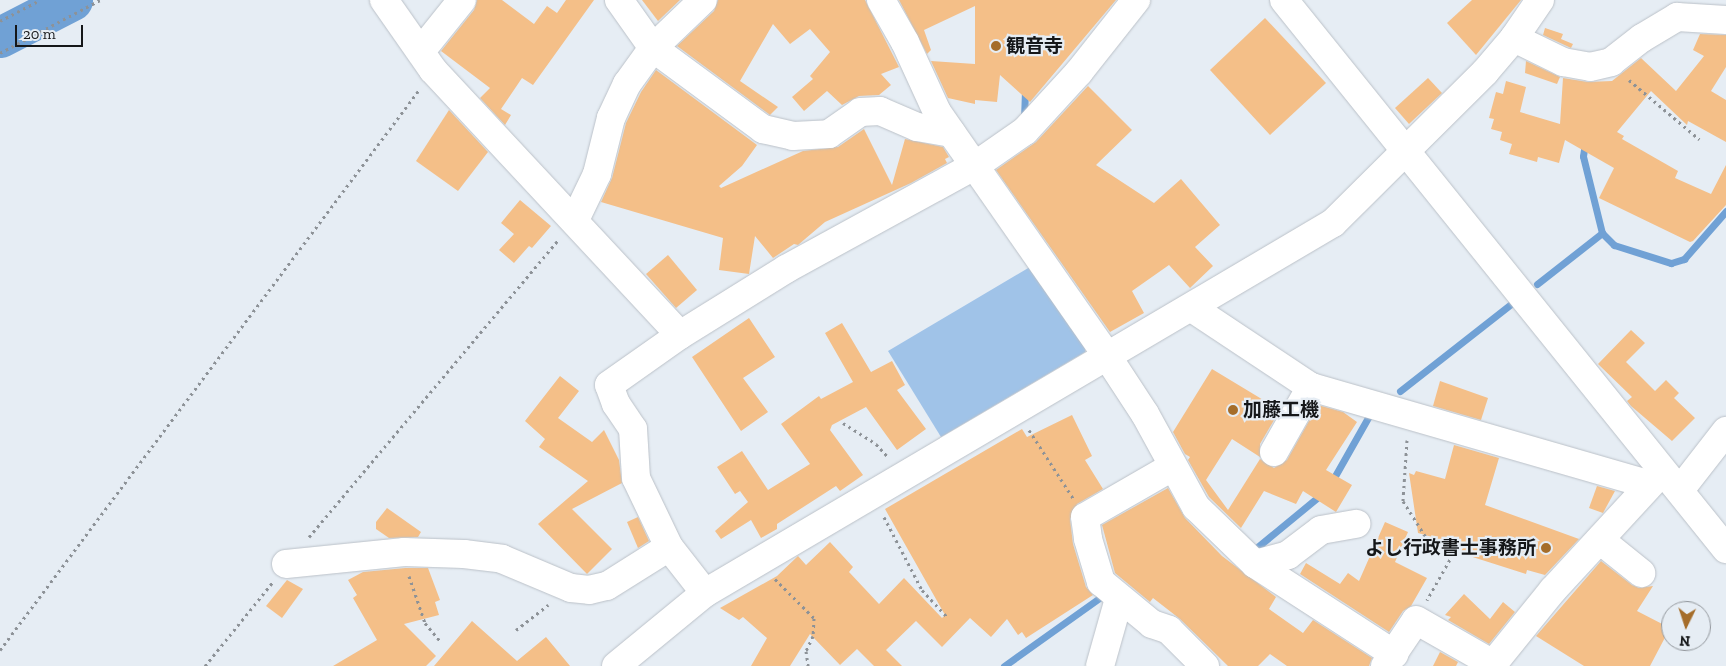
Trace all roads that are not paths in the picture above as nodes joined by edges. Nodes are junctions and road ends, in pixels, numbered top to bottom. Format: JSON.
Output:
{"nodes":[{"id":1,"x":384,"y":0,"type":"edge"},
{"id":2,"x":462,"y":0,"type":"edge"},
{"id":3,"x":619,"y":0,"type":"edge"},
{"id":4,"x":703,"y":0,"type":"edge"},
{"id":5,"x":880,"y":0,"type":"edge"},
{"id":6,"x":1136,"y":0,"type":"edge"},
{"id":7,"x":1284,"y":0,"type":"edge"},
{"id":8,"x":1540,"y":0,"type":"edge"},
{"id":9,"x":1726,"y":20,"type":"edge"},
{"id":10,"x":1514,"y":38,"type":"junction"},
{"id":11,"x":653,"y":48,"type":"junction"},
{"id":12,"x":427,"y":60,"type":"junction"},
{"id":13,"x":951,"y":133,"type":"junction"},
{"id":14,"x":1408,"y":151,"type":"junction"},
{"id":15,"x":976,"y":165,"type":"junction"},
{"id":16,"x":575,"y":220,"type":"junction"},
{"id":17,"x":1192,"y":308,"type":"junction"},
{"id":18,"x":680,"y":335,"type":"junction"},
{"id":19,"x":1107,"y":356,"type":"junction"},
{"id":20,"x":1311,"y":387,"type":"junction"},
{"id":21,"x":1726,"y":431,"type":"edge"},
{"id":22,"x":1274,"y":452,"type":"dead end"},
{"id":23,"x":1172,"y":467,"type":"junction"},
{"id":24,"x":1663,"y":482,"type":"junction"},
{"id":25,"x":1356,"y":524,"type":"dead end"},
{"id":26,"x":1600,"y":540,"type":"junction"},
{"id":27,"x":669,"y":547,"type":"junction"},
{"id":28,"x":1726,"y":549,"type":"edge"},
{"id":29,"x":1254,"y":563,"type":"junction"},
{"id":30,"x":286,"y":564,"type":"road end"},
{"id":31,"x":1641,"y":573,"type":"dead end"},
{"id":32,"x":705,"y":593,"type":"junction"},
{"id":33,"x":1119,"y":599,"type":"junction"},
{"id":34,"x":1390,"y":660,"type":"edge"},
{"id":35,"x":616,"y":666,"type":"edge"},
{"id":36,"x":1100,"y":666,"type":"edge"},
{"id":37,"x":1205,"y":666,"type":"edge"}],
"edges":[{"from":1,"to":12,"type":"street"},
{"from":2,"to":12,"type":"street"},
{"from":3,"to":11,"type":"street"},
{"from":4,"to":11,"type":"street"},
{"from":5,"to":13,"type":"street"},
{"from":6,"to":15,"type":"street"},
{"from":7,"to":14,"type":"street"},
{"from":8,"to":10,"type":"street"},
{"from":9,"to":10,"type":"street"},
{"from":10,"to":14,"type":"street"},
{"from":11,"to":13,"type":"street"},
{"from":11,"to":16,"type":"street"},
{"from":12,"to":16,"type":"street"},
{"from":13,"to":15,"type":"street"},
{"from":14,"to":17,"type":"street"},
{"from":14,"to":24,"type":"street"},
{"from":15,"to":18,"type":"street"},
{"from":15,"to":19,"type":"street"},
{"from":16,"to":18,"type":"street"},
{"from":17,"to":19,"type":"street"},
{"from":17,"to":20,"type":"street"},
{"from":18,"to":27,"type":"street"},
{"from":19,"to":23,"type":"street"},
{"from":19,"to":32,"type":"street"},
{"from":20,"to":22,"type":"street"},
{"from":20,"to":24,"type":"street"},
{"from":21,"to":24,"type":"street"},
{"from":23,"to":29,"type":"street"},
{"from":23,"to":33,"type":"street"},
{"from":24,"to":26,"type":"street"},
{"from":24,"to":28,"type":"street"},
{"from":25,"to":29,"type":"street"},
{"from":26,"to":31,"type":"street"},
{"from":26,"to":34,"type":"street"},
{"from":27,"to":30,"type":"street"},
{"from":27,"to":32,"type":"street"},
{"from":29,"to":34,"type":"street"},
{"from":32,"to":35,"type":"street"},
{"from":33,"to":36,"type":"street"},
{"from":33,"to":37,"type":"street"}]}
